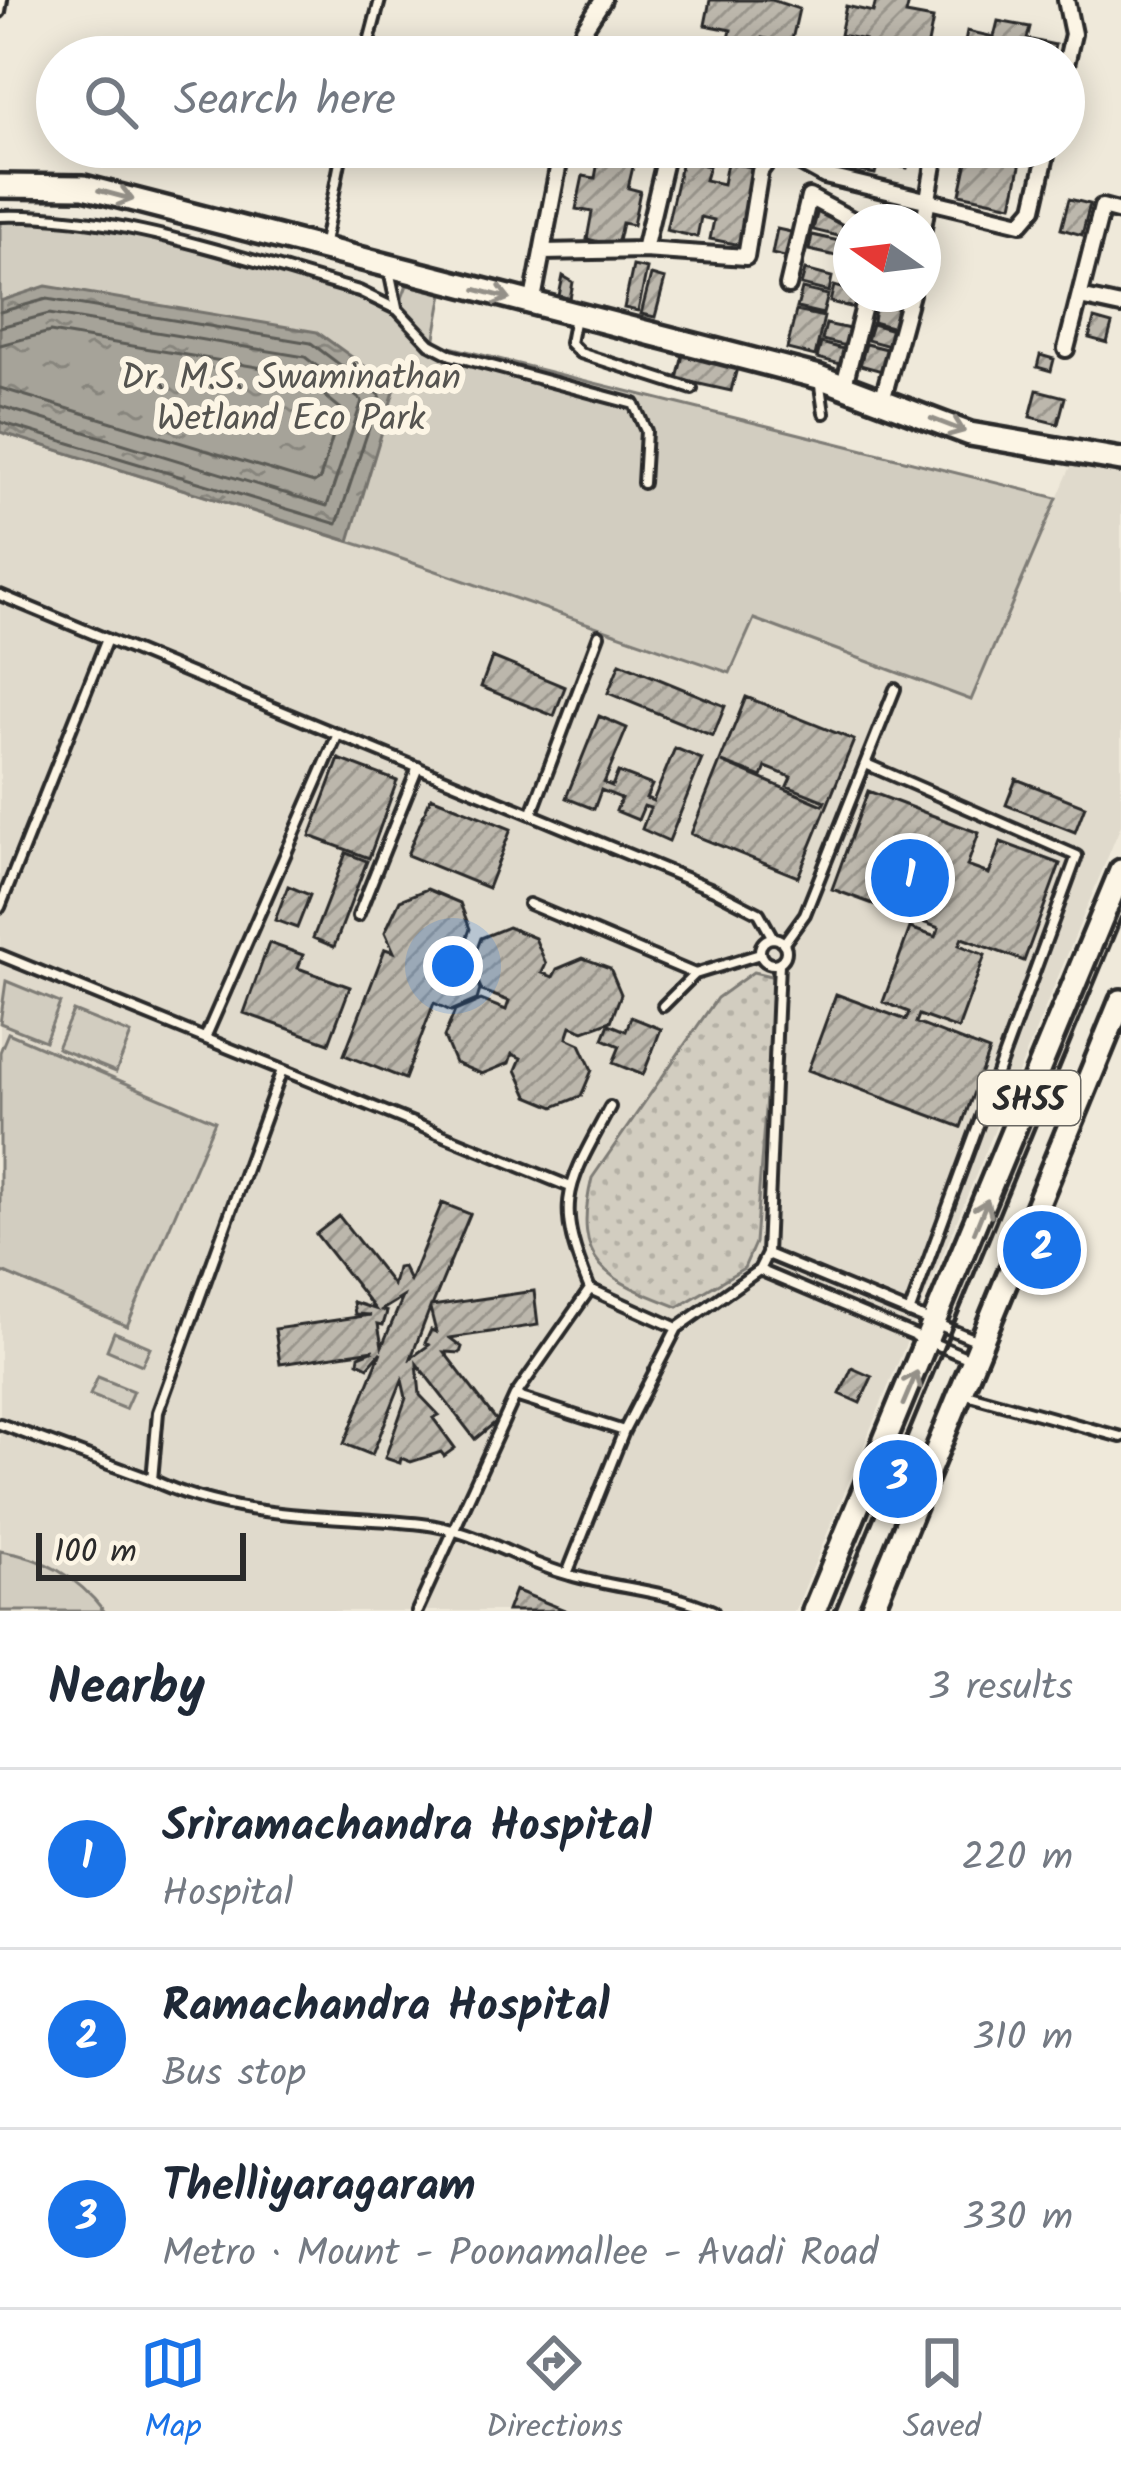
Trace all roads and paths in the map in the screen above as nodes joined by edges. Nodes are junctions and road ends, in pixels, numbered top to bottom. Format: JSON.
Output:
{"nodes":[{"id":1,"x":2,"y":0,"type":"edge"},
{"id":2,"x":380,"y":0,"type":"edge"},
{"id":3,"x":603,"y":0,"type":"edge"},
{"id":4,"x":1066,"y":0,"type":"edge"},
{"id":5,"x":0,"y":12,"type":"edge"},
{"id":6,"x":370,"y":36,"type":"edge"},
{"id":7,"x":583,"y":36,"type":"edge"},
{"id":8,"x":1072,"y":36,"type":"edge"},
{"id":9,"x":339,"y":168,"type":"edge"},
{"id":10,"x":558,"y":168,"type":"edge"},
{"id":11,"x":663,"y":168,"type":"edge"},
{"id":12,"x":762,"y":168,"type":"edge"},
{"id":13,"x":812,"y":168,"type":"edge"},
{"id":14,"x":934,"y":168,"type":"edge"},
{"id":15,"x":1043,"y":168,"type":"edge"},
{"id":16,"x":0,"y":186,"type":"edge"},
{"id":17,"x":928,"y":202,"type":"junction"},
{"id":18,"x":833,"y":210,"type":"edge"},
{"id":19,"x":1121,"y":212,"type":"edge"},
{"id":20,"x":0,"y":216,"type":"edge"},
{"id":21,"x":322,"y":249,"type":"junction"},
{"id":22,"x":644,"y":250,"type":"junction"},
{"id":23,"x":542,"y":251,"type":"junction"},
{"id":24,"x":388,"y":267,"type":"junction"},
{"id":25,"x":788,"y":286,"type":"dead end"},
{"id":26,"x":1080,"y":297,"type":"junction"},
{"id":27,"x":532,"y":304,"type":"junction"},
{"id":28,"x":1121,"y":306,"type":"edge"},
{"id":29,"x":398,"y":310,"type":"junction"},
{"id":30,"x":862,"y":312,"type":"edge"},
{"id":31,"x":905,"y":312,"type":"edge"},
{"id":32,"x":575,"y":316,"type":"junction"},
{"id":33,"x":1066,"y":350,"type":"dead end"},
{"id":34,"x":819,"y":377,"type":"junction"},
{"id":35,"x":844,"y":386,"type":"junction"},
{"id":36,"x":692,"y":389,"type":"dead end"},
{"id":37,"x":882,"y":400,"type":"junction"},
{"id":38,"x":824,"y":412,"type":"dead end"},
{"id":39,"x":1121,"y":460,"type":"edge"},
{"id":40,"x":643,"y":483,"type":"dead end"},
{"id":41,"x":0,"y":596,"type":"edge"},
{"id":42,"x":599,"y":635,"type":"dead end"},
{"id":43,"x":106,"y":639,"type":"junction"},
{"id":44,"x":896,"y":689,"type":"dead end"},
{"id":45,"x":338,"y":734,"type":"junction"},
{"id":46,"x":866,"y":764,"type":"junction"},
{"id":47,"x":418,"y":767,"type":"junction"},
{"id":48,"x":532,"y":813,"type":"junction"},
{"id":49,"x":1121,"y":871,"type":"edge"},
{"id":50,"x":529,"y":904,"type":"dead end"},
{"id":51,"x":0,"y":907,"type":"edge"},
{"id":52,"x":358,"y":916,"type":"dead end"},
{"id":53,"x":773,"y":938,"type":"junction"},
{"id":54,"x":784,"y":943,"type":"junction"},
{"id":55,"x":760,"y":954,"type":"junction"},
{"id":56,"x":0,"y":955,"type":"edge"},
{"id":57,"x":779,"y":963,"type":"junction"},
{"id":58,"x":695,"y":974,"type":"junction"},
{"id":59,"x":1121,"y":1000,"type":"edge"},
{"id":60,"x":663,"y":1006,"type":"dead end"},
{"id":61,"x":205,"y":1038,"type":"junction"},
{"id":62,"x":282,"y":1070,"type":"junction"},
{"id":63,"x":610,"y":1107,"type":"dead end"},
{"id":64,"x":568,"y":1186,"type":"junction"},
{"id":65,"x":766,"y":1254,"type":"junction"},
{"id":66,"x":758,"y":1270,"type":"junction"},
{"id":67,"x":590,"y":1289,"type":"junction"},
{"id":68,"x":909,"y":1313,"type":"junction"},
{"id":69,"x":677,"y":1328,"type":"junction"},
{"id":70,"x":933,"y":1333,"type":"junction"},
{"id":71,"x":980,"y":1352,"type":"junction"},
{"id":72,"x":964,"y":1394,"type":"junction"},
{"id":73,"x":514,"y":1396,"type":"junction"},
{"id":74,"x":0,"y":1424,"type":"edge"},
{"id":75,"x":624,"y":1431,"type":"junction"},
{"id":76,"x":1121,"y":1437,"type":"edge"},
{"id":77,"x":152,"y":1480,"type":"junction"},
{"id":78,"x":454,"y":1529,"type":"junction"},
{"id":79,"x":566,"y":1575,"type":"junction"},
{"id":80,"x":418,"y":1611,"type":"edge"},
{"id":81,"x":712,"y":1611,"type":"edge"},
{"id":82,"x":814,"y":1611,"type":"edge"},
{"id":83,"x":871,"y":1611,"type":"edge"}],
"edges":[{"from":1,"to":5,"type":"lane"},
{"from":2,"to":6,"type":"lane"},
{"from":3,"to":7,"type":"street"},
{"from":4,"to":8,"type":"street"},
{"from":9,"to":21,"type":"lane"},
{"from":10,"to":23,"type":"street"},
{"from":11,"to":22,"type":"street"},
{"from":12,"to":22,"type":"street"},
{"from":13,"to":17,"type":"street"},
{"from":14,"to":17,"type":"street"},
{"from":15,"to":17,"type":"street"},
{"from":16,"to":21,"type":"main road","one_way":true},
{"from":18,"to":25,"type":"street"},
{"from":19,"to":26,"type":"street"},
{"from":20,"to":29,"type":"lane"},
{"from":21,"to":24,"type":"main road"},
{"from":22,"to":23,"type":"street"},
{"from":23,"to":27,"type":"street"},
{"from":24,"to":27,"type":"main road","one_way":true},
{"from":24,"to":29,"type":"lane"},
{"from":26,"to":28,"type":"street"},
{"from":26,"to":33,"type":"street"},
{"from":27,"to":32,"type":"main road"},
{"from":29,"to":40,"type":"lane"},
{"from":30,"to":35,"type":"street"},
{"from":31,"to":37,"type":"street"},
{"from":32,"to":34,"type":"main road"},
{"from":32,"to":36,"type":"lane"},
{"from":34,"to":35,"type":"main road"},
{"from":34,"to":38,"type":"lane"},
{"from":35,"to":37,"type":"main road"},
{"from":37,"to":39,"type":"main road","one_way":true},
{"from":41,"to":43,"type":"lane"},
{"from":42,"to":48,"type":"lane"},
{"from":43,"to":45,"type":"lane"},
{"from":43,"to":51,"type":"lane"},
{"from":44,"to":46,"type":"lane"},
{"from":45,"to":47,"type":"lane"},
{"from":45,"to":61,"type":"lane"},
{"from":46,"to":54,"type":"lane"},
{"from":46,"to":68,"type":"lane"},
{"from":47,"to":48,"type":"lane"},
{"from":47,"to":52,"type":"lane"},
{"from":48,"to":53,"type":"lane"},
{"from":70,"to":49,"type":"main road","number":"SH55","one_way":true},
{"from":50,"to":58,"type":"lane"},
{"from":53,"to":54,"type":"lane"},
{"from":53,"to":55,"type":"lane"},
{"from":54,"to":57,"type":"lane"},
{"from":55,"to":57,"type":"lane"},
{"from":55,"to":58,"type":"lane"},
{"from":56,"to":61,"type":"lane"},
{"from":57,"to":65,"type":"lane"},
{"from":58,"to":60,"type":"lane"},
{"from":59,"to":71,"type":"main road","number":"SH55"},
{"from":61,"to":62,"type":"lane"},
{"from":62,"to":64,"type":"lane"},
{"from":62,"to":77,"type":"lane"},
{"from":63,"to":64,"type":"lane"},
{"from":64,"to":67,"type":"lane"},
{"from":65,"to":66,"type":"lane"},
{"from":65,"to":68,"type":"lane"},
{"from":66,"to":69,"type":"lane"},
{"from":66,"to":70,"type":"lane"},
{"from":67,"to":69,"type":"lane"},
{"from":67,"to":73,"type":"lane"},
{"from":68,"to":70,"type":"lane"},
{"from":69,"to":75,"type":"lane"},
{"from":70,"to":71,"type":"lane"},
{"from":70,"to":71,"type":"lane"},
{"from":82,"to":70,"type":"main road","number":"SH55","one_way":true},
{"from":71,"to":72,"type":"main road","number":"SH55"},
{"from":72,"to":76,"type":"lane"},
{"from":72,"to":83,"type":"main road","number":"SH55"},
{"from":73,"to":75,"type":"lane"},
{"from":73,"to":78,"type":"lane"},
{"from":74,"to":77,"type":"lane"},
{"from":75,"to":79,"type":"lane"},
{"from":77,"to":78,"type":"lane"},
{"from":78,"to":79,"type":"lane"},
{"from":78,"to":80,"type":"lane"},
{"from":79,"to":81,"type":"lane"}]}
